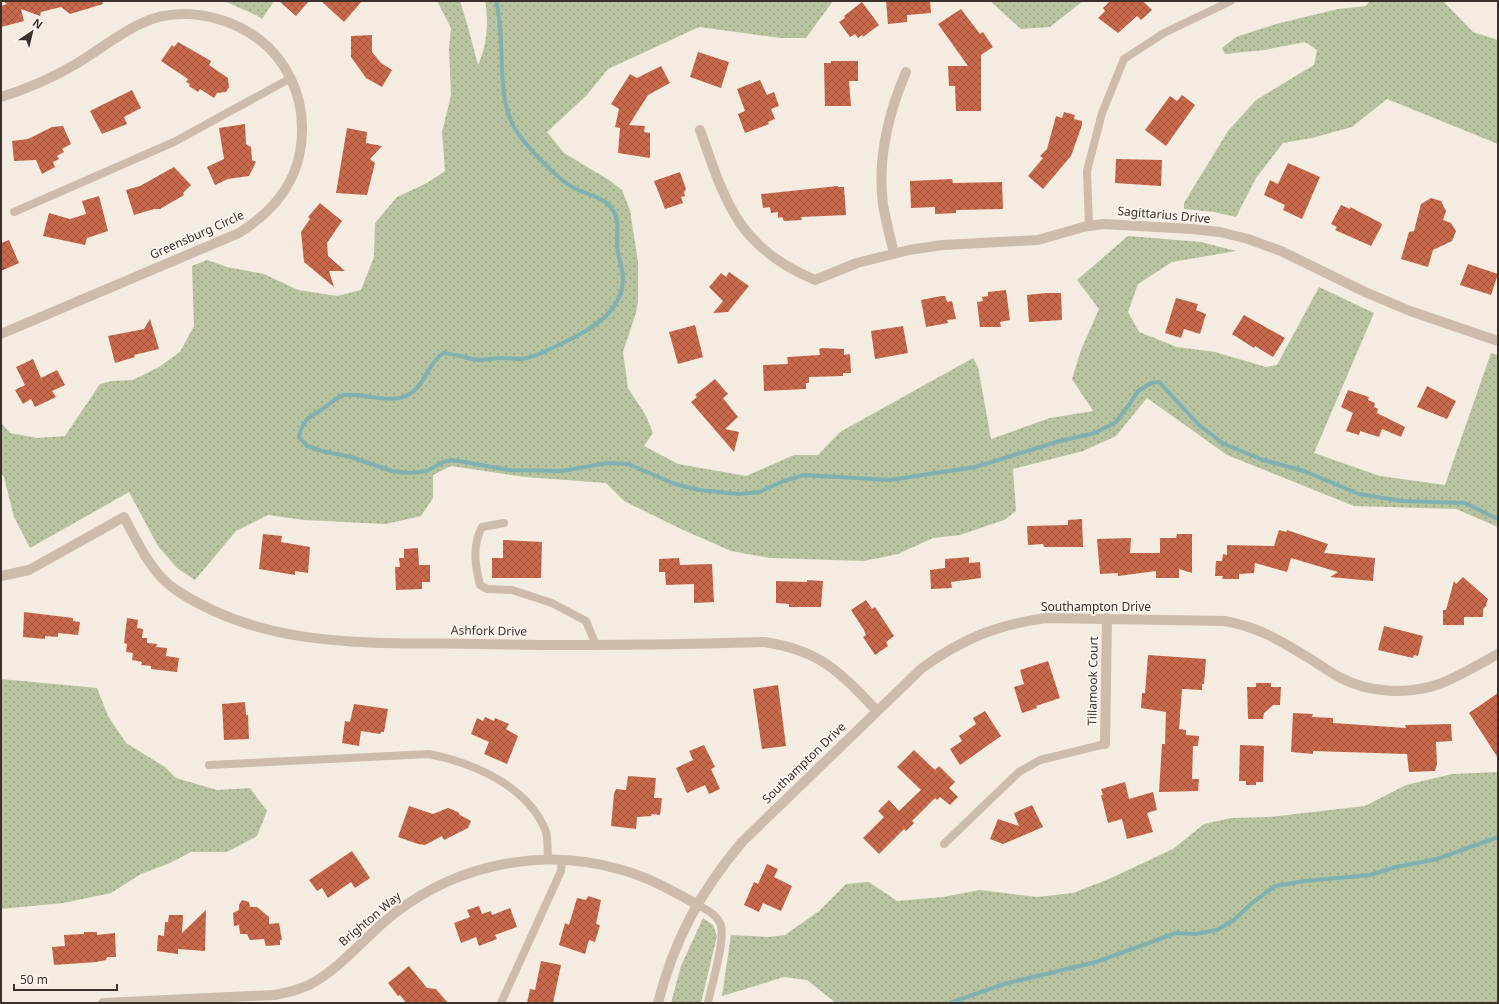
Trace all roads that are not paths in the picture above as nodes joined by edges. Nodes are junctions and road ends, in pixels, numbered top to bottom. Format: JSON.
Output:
{"nodes":[{"id":1,"x":1231,"y":1,"type":"edge"},
{"id":2,"x":906,"y":72,"type":"dead end"},
{"id":3,"x":291,"y":78,"type":"junction"},
{"id":4,"x":1,"y":97,"type":"edge"},
{"id":5,"x":700,"y":130,"type":"dead end"},
{"id":6,"x":14,"y":212,"type":"dead end"},
{"id":7,"x":1089,"y":226,"type":"junction"},
{"id":8,"x":894,"y":253,"type":"junction"},
{"id":9,"x":1,"y":334,"type":"edge"},
{"id":10,"x":1498,"y":341,"type":"edge"},
{"id":11,"x":504,"y":524,"type":"dead end"},
{"id":12,"x":1,"y":576,"type":"edge"},
{"id":13,"x":1107,"y":618,"type":"junction"},
{"id":14,"x":596,"y":646,"type":"junction"},
{"id":15,"x":1498,"y":654,"type":"edge"},
{"id":16,"x":877,"y":711,"type":"junction"},
{"id":17,"x":1104,"y":744,"type":"joint"},
{"id":18,"x":209,"y":765,"type":"dead end"},
{"id":19,"x":944,"y":844,"type":"dead end"},
{"id":20,"x":548,"y":860,"type":"junction"},
{"id":21,"x":562,"y":860,"type":"junction"},
{"id":22,"x":696,"y":904,"type":"junction"},
{"id":23,"x":103,"y":1003,"type":"edge"},
{"id":24,"x":502,"y":1003,"type":"edge"},
{"id":25,"x":658,"y":1003,"type":"edge"},
{"id":26,"x":708,"y":1003,"type":"edge"}],
"edges":[{"from":1,"to":7,"type":"lane"},
{"from":2,"to":8,"type":"street"},
{"from":3,"to":4,"type":"street","name":"Greensburg Circle"},
{"from":3,"to":6,"type":"lane"},
{"from":3,"to":9,"type":"street","name":"Greensburg Circle"},
{"from":5,"to":8,"type":"street","name":"Sagittarius Drive"},
{"from":7,"to":8,"type":"street","name":"Sagittarius Drive"},
{"from":7,"to":10,"type":"street","name":"Sagittarius Drive"},
{"from":11,"to":14,"type":"lane"},
{"from":12,"to":14,"type":"street","name":"Ashfork Drive"},
{"from":13,"to":15,"type":"street","name":"Southampton Drive"},
{"from":13,"to":16,"type":"street","name":"Southampton Drive"},
{"from":13,"to":17,"type":"street","name":"Tillamook Court"},
{"from":14,"to":16,"type":"street","name":"Ashfork Drive"},
{"from":16,"to":22,"type":"street","name":"Southampton Drive"},
{"from":17,"to":19,"type":"lane"},
{"from":18,"to":20,"type":"lane"},
{"from":20,"to":21,"type":"street","name":"Brighton Way"},
{"from":20,"to":23,"type":"street","name":"Brighton Way"},
{"from":21,"to":22,"type":"street","name":"Brighton Way"},
{"from":21,"to":24,"type":"lane"},
{"from":22,"to":25,"type":"street","name":"Southampton Drive"},
{"from":22,"to":26,"type":"lane"}]}
